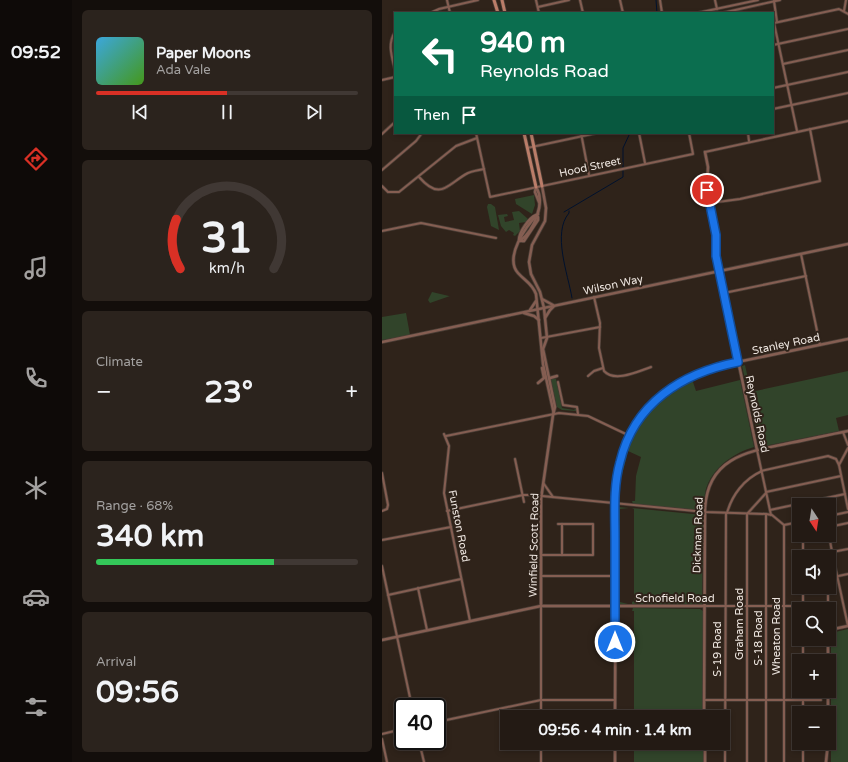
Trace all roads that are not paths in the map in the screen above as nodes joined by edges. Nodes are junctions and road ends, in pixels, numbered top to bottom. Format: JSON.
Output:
{"nodes":[{"id":1,"x":447,"y":0,"type":"edge"},
{"id":2,"x":478,"y":0,"type":"edge"},
{"id":3,"x":494,"y":0,"type":"edge"},
{"id":4,"x":502,"y":0,"type":"edge"},
{"id":5,"x":536,"y":0,"type":"edge"},
{"id":6,"x":569,"y":0,"type":"edge"},
{"id":7,"x":580,"y":0,"type":"edge"},
{"id":8,"x":620,"y":0,"type":"edge"},
{"id":9,"x":660,"y":0,"type":"edge"},
{"id":10,"x":715,"y":0,"type":"edge"},
{"id":11,"x":758,"y":0,"type":"edge"},
{"id":12,"x":780,"y":0,"type":"edge"},
{"id":13,"x":846,"y":0,"type":"edge"},
{"id":14,"x":774,"y":1,"type":"junction"},
{"id":15,"x":449,"y":6,"type":"junction"},
{"id":16,"x":538,"y":6,"type":"junction"},
{"id":17,"x":717,"y":9,"type":"junction"},
{"id":18,"x":844,"y":11,"type":"junction"},
{"id":19,"x":433,"y":12,"type":"edge"},
{"id":20,"x":450,"y":12,"type":"edge"},
{"id":21,"x":498,"y":12,"type":"edge"},
{"id":22,"x":505,"y":12,"type":"edge"},
{"id":23,"x":539,"y":12,"type":"edge"},
{"id":24,"x":583,"y":12,"type":"edge"},
{"id":25,"x":623,"y":12,"type":"edge"},
{"id":26,"x":662,"y":12,"type":"edge"},
{"id":27,"x":702,"y":12,"type":"edge"},
{"id":28,"x":726,"y":12,"type":"edge"},
{"id":29,"x":848,"y":14,"type":"edge"},
{"id":30,"x":778,"y":22,"type":"junction"},
{"id":31,"x":774,"y":23,"type":"edge"},
{"id":32,"x":848,"y":29,"type":"edge"},
{"id":33,"x":394,"y":34,"type":"edge"},
{"id":34,"x":778,"y":44,"type":"junction"},
{"id":35,"x":774,"y":45,"type":"edge"},
{"id":36,"x":848,"y":50,"type":"edge"},
{"id":37,"x":783,"y":64,"type":"junction"},
{"id":38,"x":394,"y":65,"type":"edge"},
{"id":39,"x":848,"y":72,"type":"edge"},
{"id":40,"x":394,"y":77,"type":"edge"},
{"id":41,"x":382,"y":80,"type":"edge"},
{"id":42,"x":787,"y":84,"type":"junction"},
{"id":43,"x":774,"y":88,"type":"edge"},
{"id":44,"x":848,"y":93,"type":"edge"},
{"id":45,"x":792,"y":105,"type":"junction"},
{"id":46,"x":774,"y":109,"type":"edge"},
{"id":47,"x":848,"y":120,"type":"edge"},
{"id":48,"x":394,"y":123,"type":"edge"},
{"id":49,"x":810,"y":129,"type":"junction"},
{"id":50,"x":797,"y":131,"type":"junction"},
{"id":51,"x":382,"y":134,"type":"edge"},
{"id":52,"x":421,"y":134,"type":"edge"},
{"id":53,"x":476,"y":134,"type":"edge"},
{"id":54,"x":524,"y":134,"type":"edge"},
{"id":55,"x":531,"y":134,"type":"edge"},
{"id":56,"x":592,"y":134,"type":"edge"},
{"id":57,"x":638,"y":134,"type":"edge"},
{"id":58,"x":689,"y":134,"type":"edge"},
{"id":59,"x":748,"y":134,"type":"edge"},
{"id":60,"x":581,"y":136,"type":"junction"},
{"id":61,"x":477,"y":138,"type":"junction"},
{"id":62,"x":749,"y":142,"type":"junction"},
{"id":63,"x":534,"y":147,"type":"junction"},
{"id":64,"x":527,"y":148,"type":"junction"},
{"id":65,"x":705,"y":152,"type":"joint"},
{"id":66,"x":645,"y":164,"type":"junction"},
{"id":67,"x":484,"y":168,"type":"junction"},
{"id":68,"x":382,"y":170,"type":"edge"},
{"id":69,"x":590,"y":175,"type":"junction"},
{"id":70,"x":419,"y":177,"type":"junction"},
{"id":71,"x":382,"y":186,"type":"edge"},
{"id":72,"x":542,"y":186,"type":"junction"},
{"id":73,"x":536,"y":187,"type":"junction"},
{"id":74,"x":710,"y":203,"type":"junction"},
{"id":75,"x":382,"y":231,"type":"edge"},
{"id":76,"x":496,"y":238,"type":"dead end"},
{"id":77,"x":848,"y":244,"type":"edge"},
{"id":78,"x":801,"y":254,"type":"junction"},
{"id":79,"x":719,"y":271,"type":"junction"},
{"id":80,"x":806,"y":276,"type":"junction"},
{"id":81,"x":724,"y":293,"type":"junction"},
{"id":82,"x":594,"y":298,"type":"junction"},
{"id":83,"x":537,"y":299,"type":"junction"},
{"id":84,"x":542,"y":299,"type":"junction"},
{"id":85,"x":556,"y":306,"type":"junction"},
{"id":86,"x":544,"y":308,"type":"junction"},
{"id":87,"x":538,"y":309,"type":"junction"},
{"id":88,"x":528,"y":311,"type":"junction"},
{"id":89,"x":522,"y":313,"type":"junction"},
{"id":90,"x":545,"y":318,"type":"junction"},
{"id":91,"x":539,"y":320,"type":"junction"},
{"id":92,"x":600,"y":327,"type":"junction"},
{"id":93,"x":541,"y":338,"type":"junction"},
{"id":94,"x":547,"y":338,"type":"junction"},
{"id":95,"x":848,"y":339,"type":"edge"},
{"id":96,"x":382,"y":342,"type":"edge"},
{"id":97,"x":820,"y":345,"type":"junction"},
{"id":98,"x":738,"y":362,"type":"junction"},
{"id":99,"x":543,"y":364,"type":"junction"},
{"id":100,"x":652,"y":367,"type":"dead end"},
{"id":101,"x":603,"y":368,"type":"junction"},
{"id":102,"x":557,"y":376,"type":"dead end"},
{"id":103,"x":588,"y":376,"type":"dead end"},
{"id":104,"x":550,"y":378,"type":"junction"},
{"id":105,"x":558,"y":382,"type":"dead end"},
{"id":106,"x":548,"y":387,"type":"junction"},
{"id":107,"x":554,"y":414,"type":"junction"},
{"id":108,"x":578,"y":414,"type":"junction"},
{"id":109,"x":848,"y":431,"type":"edge"},
{"id":110,"x":843,"y":432,"type":"junction"},
{"id":111,"x":630,"y":436,"type":"junction"},
{"id":112,"x":848,"y":445,"type":"edge"},
{"id":113,"x":848,"y":448,"type":"edge"},
{"id":114,"x":757,"y":450,"type":"junction"},
{"id":115,"x":515,"y":459,"type":"dead end"},
{"id":116,"x":839,"y":465,"type":"junction"},
{"id":117,"x":762,"y":471,"type":"junction"},
{"id":118,"x":382,"y":473,"type":"edge"},
{"id":119,"x":841,"y":476,"type":"junction"},
{"id":120,"x":543,"y":484,"type":"junction"},
{"id":121,"x":766,"y":492,"type":"junction"},
{"id":122,"x":845,"y":494,"type":"junction"},
{"id":123,"x":523,"y":495,"type":"junction"},
{"id":124,"x":541,"y":496,"type":"junction"},
{"id":125,"x":554,"y":497,"type":"junction"},
{"id":126,"x":846,"y":498,"type":"junction"},
{"id":127,"x":848,"y":500,"type":"edge"},
{"id":128,"x":524,"y":502,"type":"dead end"},
{"id":129,"x":615,"y":504,"type":"junction"},
{"id":130,"x":848,"y":509,"type":"edge"},
{"id":131,"x":770,"y":510,"type":"junction"},
{"id":132,"x":382,"y":511,"type":"edge"},
{"id":133,"x":447,"y":512,"type":"junction"},
{"id":134,"x":705,"y":512,"type":"junction"},
{"id":135,"x":848,"y":512,"type":"edge"},
{"id":136,"x":726,"y":513,"type":"junction"},
{"id":137,"x":747,"y":514,"type":"junction"},
{"id":138,"x":766,"y":514,"type":"junction"},
{"id":139,"x":771,"y":515,"type":"junction"},
{"id":140,"x":836,"y":515,"type":"edge"},
{"id":141,"x":792,"y":523,"type":"edge"},
{"id":142,"x":848,"y":523,"type":"edge"},
{"id":143,"x":558,"y":524,"type":"dead end"},
{"id":144,"x":562,"y":524,"type":"junction"},
{"id":145,"x":784,"y":525,"type":"junction"},
{"id":146,"x":836,"y":526,"type":"edge"},
{"id":147,"x":451,"y":527,"type":"junction"},
{"id":148,"x":382,"y":540,"type":"edge"},
{"id":149,"x":848,"y":549,"type":"edge"},
{"id":150,"x":836,"y":551,"type":"edge"},
{"id":151,"x":541,"y":555,"type":"junction"},
{"id":152,"x":562,"y":555,"type":"junction"},
{"id":153,"x":382,"y":566,"type":"edge"},
{"id":154,"x":836,"y":571,"type":"edge"},
{"id":155,"x":848,"y":574,"type":"edge"},
{"id":156,"x":541,"y":576,"type":"junction"},
{"id":157,"x":615,"y":576,"type":"junction"},
{"id":158,"x":837,"y":576,"type":"junction"},
{"id":159,"x":461,"y":579,"type":"junction"},
{"id":160,"x":418,"y":588,"type":"junction"},
{"id":161,"x":388,"y":595,"type":"junction"},
{"id":162,"x":848,"y":600,"type":"edge"},
{"id":163,"x":843,"y":601,"type":"junction"},
{"id":164,"x":541,"y":606,"type":"junction"},
{"id":165,"x":615,"y":606,"type":"junction"},
{"id":166,"x":705,"y":606,"type":"junction"},
{"id":167,"x":725,"y":606,"type":"junction"},
{"id":168,"x":747,"y":606,"type":"junction"},
{"id":169,"x":766,"y":606,"type":"junction"},
{"id":170,"x":784,"y":606,"type":"junction"},
{"id":171,"x":792,"y":607,"type":"edge"},
{"id":172,"x":470,"y":621,"type":"junction"},
{"id":173,"x":848,"y":626,"type":"edge"},
{"id":174,"x":836,"y":629,"type":"edge"},
{"id":175,"x":427,"y":630,"type":"junction"},
{"id":176,"x":397,"y":636,"type":"junction"},
{"id":177,"x":382,"y":640,"type":"edge"},
{"id":178,"x":410,"y":698,"type":"edge"},
{"id":179,"x":541,"y":700,"type":"junction"},
{"id":180,"x":615,"y":700,"type":"junction"},
{"id":181,"x":704,"y":700,"type":"junction"},
{"id":182,"x":726,"y":700,"type":"junction"},
{"id":183,"x":747,"y":700,"type":"junction"},
{"id":184,"x":766,"y":700,"type":"junction"},
{"id":185,"x":784,"y":700,"type":"junction"},
{"id":186,"x":803,"y":700,"type":"junction"},
{"id":187,"x":821,"y":700,"type":"dead end"},
{"id":188,"x":803,"y":706,"type":"edge"},
{"id":189,"x":541,"y":710,"type":"edge"},
{"id":190,"x":615,"y":710,"type":"edge"},
{"id":191,"x":704,"y":710,"type":"edge"},
{"id":192,"x":446,"y":720,"type":"edge"},
{"id":193,"x":394,"y":731,"type":"edge"},
{"id":194,"x":382,"y":734,"type":"edge"},
{"id":195,"x":382,"y":739,"type":"edge"},
{"id":196,"x":421,"y":750,"type":"edge"},
{"id":197,"x":541,"y":750,"type":"edge"},
{"id":198,"x":615,"y":750,"type":"edge"},
{"id":199,"x":704,"y":750,"type":"edge"},
{"id":200,"x":803,"y":750,"type":"edge"},
{"id":201,"x":827,"y":750,"type":"edge"},
{"id":202,"x":387,"y":762,"type":"edge"},
{"id":203,"x":424,"y":762,"type":"edge"},
{"id":204,"x":541,"y":762,"type":"edge"},
{"id":205,"x":615,"y":762,"type":"edge"},
{"id":206,"x":704,"y":762,"type":"edge"},
{"id":207,"x":726,"y":762,"type":"edge"},
{"id":208,"x":747,"y":762,"type":"edge"},
{"id":209,"x":766,"y":762,"type":"edge"},
{"id":210,"x":784,"y":762,"type":"edge"},
{"id":211,"x":803,"y":762,"type":"edge"},
{"id":212,"x":826,"y":762,"type":"edge"}],
"edges":[{"from":1,"to":15,"type":"street"},
{"from":2,"to":15,"type":"street"},
{"from":3,"to":21,"type":"main road"},
{"from":4,"to":22,"type":"main road"},
{"from":5,"to":16,"type":"street"},
{"from":6,"to":16,"type":"street"},
{"from":7,"to":24,"type":"street"},
{"from":8,"to":25,"type":"street"},
{"from":9,"to":26,"type":"street"},
{"from":10,"to":17,"type":"street"},
{"from":11,"to":17,"type":"street"},
{"from":12,"to":14,"type":"street"},
{"from":13,"to":18,"type":"street"},
{"from":14,"to":28,"type":"street"},
{"from":14,"to":30,"type":"street"},
{"from":15,"to":19,"type":"street"},
{"from":15,"to":20,"type":"street"},
{"from":16,"to":23,"type":"street"},
{"from":17,"to":27,"type":"street"},
{"from":18,"to":29,"type":"street"},
{"from":18,"to":30,"type":"street"},
{"from":30,"to":31,"type":"street"},
{"from":31,"to":34,"type":"street"},
{"from":32,"to":34,"type":"street"},
{"from":33,"to":38,"type":"street"},
{"from":34,"to":35,"type":"street"},
{"from":34,"to":37,"type":"street"},
{"from":36,"to":37,"type":"street"},
{"from":37,"to":42,"type":"street"},
{"from":39,"to":42,"type":"street"},
{"from":40,"to":41,"type":"street"},
{"from":42,"to":43,"type":"street"},
{"from":42,"to":45,"type":"street"},
{"from":44,"to":45,"type":"street"},
{"from":45,"to":46,"type":"street"},
{"from":45,"to":50,"type":"street"},
{"from":47,"to":49,"type":"street"},
{"from":48,"to":51,"type":"street"},
{"from":49,"to":50,"type":"street"},
{"from":49,"to":74,"type":"street"},
{"from":50,"to":62,"type":"street"},
{"from":52,"to":68,"type":"street"},
{"from":53,"to":61,"type":"street"},
{"from":54,"to":64,"type":"main road"},
{"from":55,"to":63,"type":"main road"},
{"from":56,"to":60,"type":"street"},
{"from":57,"to":66,"type":"street"},
{"from":58,"to":66,"type":"street","name":"Hood Street"},
{"from":59,"to":62,"type":"street"},
{"from":60,"to":63,"type":"street"},
{"from":60,"to":69,"type":"street"},
{"from":61,"to":67,"type":"street"},
{"from":61,"to":70,"type":"street"},
{"from":62,"to":65,"type":"street"},
{"from":63,"to":64,"type":"street"},
{"from":63,"to":72,"type":"main road"},
{"from":64,"to":73,"type":"main road"},
{"from":65,"to":74,"type":"street","name":"Reynolds Road"},
{"from":66,"to":69,"type":"street","name":"Hood Street"},
{"from":67,"to":70,"type":"street"},
{"from":67,"to":73,"type":"street","name":"Hood Street"},
{"from":69,"to":72,"type":"street","name":"Hood Street"},
{"from":70,"to":71,"type":"street"},
{"from":72,"to":73,"type":"street","name":"Hood Street"},
{"from":72,"to":84,"type":"street"},
{"from":73,"to":83,"type":"street","name":"Winfield Scott Road"},
{"from":74,"to":79,"type":"street","name":"Reynolds Road"},
{"from":75,"to":76,"type":"street"},
{"from":77,"to":78,"type":"street","name":"Wilson Way"},
{"from":78,"to":79,"type":"street","name":"Wilson Way"},
{"from":78,"to":80,"type":"street"},
{"from":79,"to":81,"type":"street","name":"Reynolds Road"},
{"from":79,"to":82,"type":"street","name":"Wilson Way"},
{"from":80,"to":81,"type":"street"},
{"from":80,"to":97,"type":"street"},
{"from":81,"to":98,"type":"street","name":"Reynolds Road"},
{"from":82,"to":85,"type":"street","name":"Wilson Way"},
{"from":82,"to":92,"type":"street"},
{"from":83,"to":87,"type":"street","name":"Winfield Scott Road"},
{"from":83,"to":88,"type":"street"},
{"from":84,"to":85,"type":"street"},
{"from":84,"to":86,"type":"street"},
{"from":85,"to":86,"type":"street","name":"Wilson Way"},
{"from":85,"to":90,"type":"street"},
{"from":86,"to":87,"type":"street","name":"Wilson Way"},
{"from":86,"to":90,"type":"street"},
{"from":87,"to":88,"type":"street","name":"Wilson Way"},
{"from":87,"to":91,"type":"street","name":"Winfield Scott Road"},
{"from":88,"to":89,"type":"street","name":"Wilson Way"},
{"from":89,"to":91,"type":"street"},
{"from":89,"to":96,"type":"street","name":"Wilson Way"},
{"from":90,"to":94,"type":"street"},
{"from":91,"to":93,"type":"street","name":"Winfield Scott Road"},
{"from":92,"to":94,"type":"street"},
{"from":92,"to":101,"type":"street"},
{"from":93,"to":94,"type":"street"},
{"from":93,"to":99,"type":"street","name":"Winfield Scott Road"},
{"from":94,"to":104,"type":"street"},
{"from":95,"to":97,"type":"street","name":"Stanley Road"},
{"from":97,"to":98,"type":"street","name":"Stanley Road"},
{"from":98,"to":111,"type":"street","name":"Stanley Road"},
{"from":98,"to":114,"type":"street","name":"Reynolds Road"},
{"from":99,"to":106,"type":"street","name":"Winfield Scott Road"},
{"from":99,"to":106,"type":"street"},
{"from":100,"to":101,"type":"street"},
{"from":101,"to":103,"type":"street"},
{"from":102,"to":104,"type":"street"},
{"from":104,"to":107,"type":"street"},
{"from":105,"to":108,"type":"street"},
{"from":106,"to":107,"type":"street","name":"Winfield Scott Road"},
{"from":107,"to":108,"type":"street"},
{"from":107,"to":120,"type":"street","name":"Winfield Scott Road"},
{"from":107,"to":133,"type":"street","name":"Funston Road"},
{"from":108,"to":111,"type":"street"},
{"from":109,"to":110,"type":"street","name":"Dickman Road"},
{"from":110,"to":112,"type":"street"},
{"from":110,"to":114,"type":"street","name":"Dickman Road"},
{"from":111,"to":129,"type":"street","name":"Stanley Road"},
{"from":113,"to":116,"type":"street"},
{"from":114,"to":117,"type":"street","name":"Reynolds Road"},
{"from":114,"to":134,"type":"street","name":"Dickman Road"},
{"from":115,"to":123,"type":"street"},
{"from":116,"to":117,"type":"street","name":"S-19 Road"},
{"from":116,"to":119,"type":"street"},
{"from":117,"to":121,"type":"street","name":"Reynolds Road"},
{"from":117,"to":136,"type":"street","name":"S-19 Road"},
{"from":118,"to":132,"type":"street"},
{"from":119,"to":121,"type":"street"},
{"from":119,"to":122,"type":"street"},
{"from":120,"to":124,"type":"street","name":"Winfield Scott Road"},
{"from":120,"to":125,"type":"street"},
{"from":121,"to":131,"type":"street","name":"Reynolds Road"},
{"from":121,"to":137,"type":"street"},
{"from":122,"to":126,"type":"street"},
{"from":122,"to":131,"type":"street"},
{"from":123,"to":124,"type":"street"},
{"from":123,"to":128,"type":"street"},
{"from":123,"to":133,"type":"street"},
{"from":124,"to":125,"type":"street"},
{"from":124,"to":151,"type":"street","name":"Winfield Scott Road"},
{"from":125,"to":129,"type":"street"},
{"from":126,"to":127,"type":"street"},
{"from":126,"to":130,"type":"street"},
{"from":129,"to":134,"type":"street"},
{"from":129,"to":157,"type":"street","name":"Stanley Road"},
{"from":131,"to":139,"type":"street","name":"Reynolds Road"},
{"from":133,"to":147,"type":"street","name":"Funston Road"},
{"from":134,"to":136,"type":"street"},
{"from":134,"to":166,"type":"street","name":"Dickman Road"},
{"from":135,"to":140,"type":"street"},
{"from":136,"to":137,"type":"street"},
{"from":136,"to":167,"type":"street","name":"S-19 Road"},
{"from":137,"to":138,"type":"street"},
{"from":137,"to":168,"type":"street","name":"Graham Road"},
{"from":138,"to":139,"type":"street"},
{"from":138,"to":169,"type":"street","name":"S-18 Road"},
{"from":139,"to":145,"type":"street"},
{"from":141,"to":145,"type":"street"},
{"from":142,"to":146,"type":"street"},
{"from":143,"to":144,"type":"street"},
{"from":144,"to":152,"type":"street"},
{"from":144,"to":152,"type":"street"},
{"from":145,"to":170,"type":"street","name":"Wheaton Road"},
{"from":147,"to":148,"type":"street"},
{"from":147,"to":159,"type":"street","name":"Funston Road"},
{"from":149,"to":150,"type":"street"},
{"from":151,"to":152,"type":"street"},
{"from":151,"to":156,"type":"street","name":"Winfield Scott Road"},
{"from":153,"to":161,"type":"street"},
{"from":154,"to":158,"type":"street"},
{"from":155,"to":158,"type":"street"},
{"from":156,"to":157,"type":"street"},
{"from":156,"to":164,"type":"street","name":"Winfield Scott Road"},
{"from":157,"to":165,"type":"street","name":"Stanley Road"},
{"from":158,"to":163,"type":"street"},
{"from":159,"to":160,"type":"street"},
{"from":159,"to":172,"type":"street","name":"Funston Road"},
{"from":160,"to":161,"type":"street"},
{"from":160,"to":175,"type":"street"},
{"from":161,"to":176,"type":"street"},
{"from":162,"to":163,"type":"street"},
{"from":163,"to":173,"type":"street"},
{"from":164,"to":165,"type":"street","name":"Schofield Road"},
{"from":164,"to":172,"type":"street","name":"Schofield Road"},
{"from":164,"to":179,"type":"street","name":"Winfield Scott Road"},
{"from":165,"to":166,"type":"street","name":"Schofield Road"},
{"from":165,"to":180,"type":"street","name":"Stanley Road"},
{"from":166,"to":167,"type":"street","name":"Schofield Road"},
{"from":166,"to":181,"type":"street","name":"Dickman Road"},
{"from":167,"to":168,"type":"street","name":"Schofield Road"},
{"from":167,"to":182,"type":"street","name":"S-19 Road"},
{"from":168,"to":169,"type":"street","name":"Schofield Road"},
{"from":168,"to":183,"type":"street","name":"Graham Road"},
{"from":169,"to":170,"type":"street","name":"Schofield Road"},
{"from":169,"to":184,"type":"street","name":"S-18 Road"},
{"from":170,"to":171,"type":"street","name":"Schofield Road"},
{"from":170,"to":185,"type":"street","name":"Wheaton Road"},
{"from":172,"to":175,"type":"street","name":"Schofield Road"},
{"from":173,"to":174,"type":"street"},
{"from":175,"to":176,"type":"street","name":"Schofield Road"},
{"from":176,"to":177,"type":"street","name":"Schofield Road"},
{"from":176,"to":178,"type":"street"},
{"from":179,"to":180,"type":"street"},
{"from":179,"to":189,"type":"street","name":"Winfield Scott Road"},
{"from":179,"to":192,"type":"street"},
{"from":180,"to":190,"type":"street","name":"Stanley Road"},
{"from":181,"to":182,"type":"street"},
{"from":181,"to":191,"type":"street","name":"Dickman Road"},
{"from":182,"to":183,"type":"street"},
{"from":182,"to":207,"type":"street","name":"S-19 Road"},
{"from":183,"to":184,"type":"street"},
{"from":183,"to":208,"type":"street","name":"Graham Road"},
{"from":184,"to":185,"type":"street"},
{"from":184,"to":209,"type":"street","name":"S-18 Road"},
{"from":185,"to":186,"type":"street"},
{"from":185,"to":210,"type":"street","name":"Wheaton Road"},
{"from":186,"to":187,"type":"street"},
{"from":186,"to":188,"type":"street"},
{"from":193,"to":194,"type":"street"},
{"from":195,"to":202,"type":"street"},
{"from":196,"to":203,"type":"street"},
{"from":197,"to":204,"type":"street"},
{"from":198,"to":205,"type":"street"},
{"from":199,"to":206,"type":"street"},
{"from":200,"to":211,"type":"street"},
{"from":201,"to":212,"type":"street"}]}
